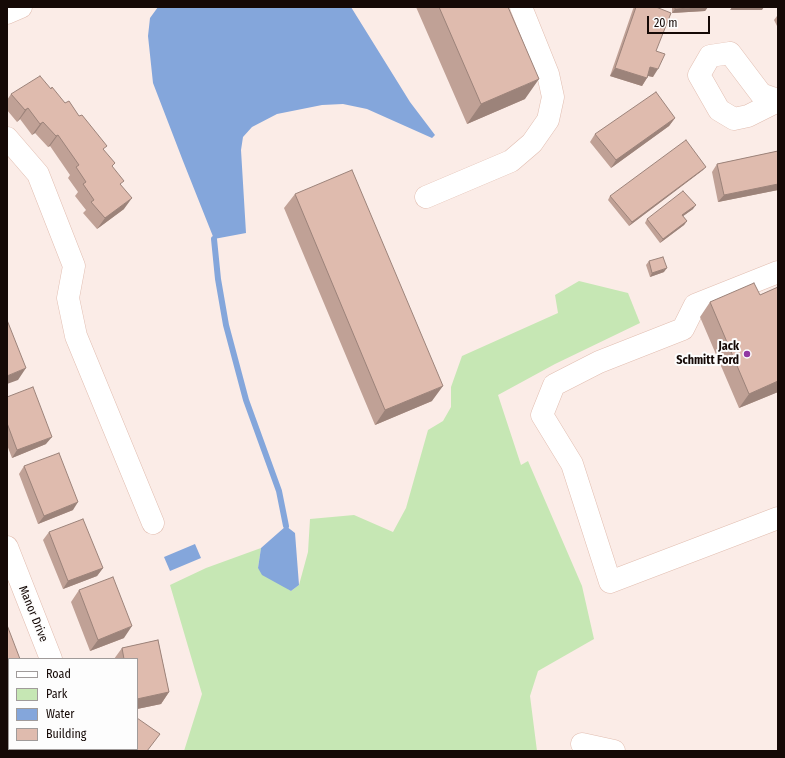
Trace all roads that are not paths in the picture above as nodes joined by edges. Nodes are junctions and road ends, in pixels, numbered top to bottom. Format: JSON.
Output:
{"nodes":[{"id":1,"x":21,"y":7,"type":"edge"},
{"id":2,"x":521,"y":7,"type":"edge"},
{"id":3,"x":7,"y":13,"type":"edge"},
{"id":4,"x":7,"y":138,"type":"edge"},
{"id":5,"x":426,"y":197,"type":"dead end"},
{"id":6,"x":778,"y":272,"type":"edge"},
{"id":7,"x":778,"y":518,"type":"edge"},
{"id":8,"x":153,"y":523,"type":"dead end"},
{"id":9,"x":7,"y":547,"type":"edge"},
{"id":10,"x":51,"y":658,"type":"edge"},
{"id":11,"x":582,"y":744,"type":"dead end"},
{"id":12,"x":614,"y":751,"type":"edge"}],
"edges":[{"from":1,"to":3,"type":"street"},
{"from":2,"to":5,"type":"street"},
{"from":4,"to":8,"type":"street"},
{"from":6,"to":7,"type":"street"},
{"from":9,"to":10,"type":"street","name":"Manor Drive"},
{"from":11,"to":12,"type":"street"}]}
